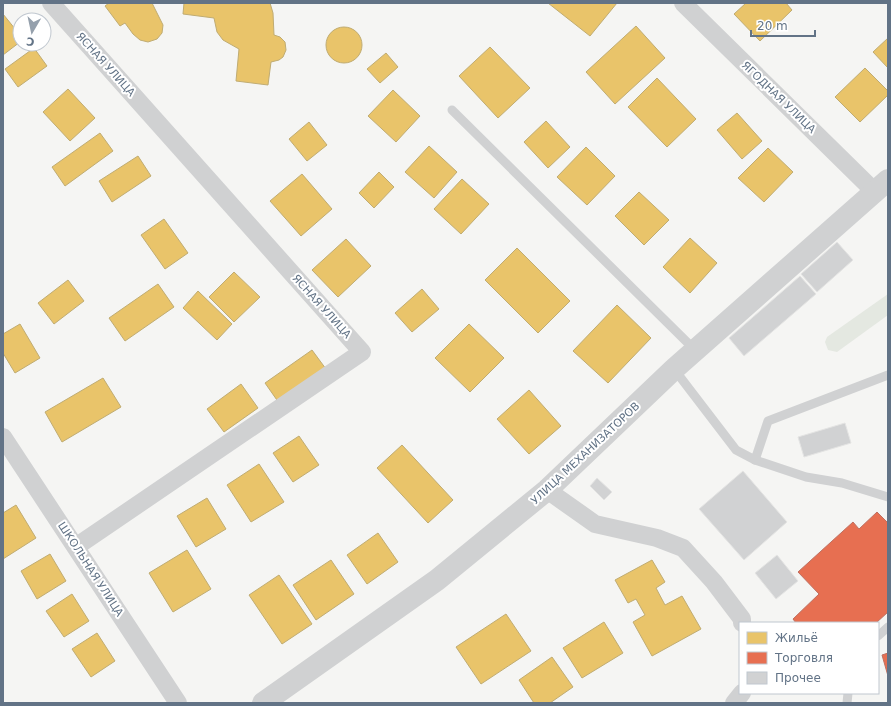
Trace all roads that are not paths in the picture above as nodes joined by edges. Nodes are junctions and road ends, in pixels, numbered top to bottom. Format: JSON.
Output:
{"nodes":[{"id":1,"x":51,"y":3,"type":"edge"},
{"id":2,"x":686,"y":4,"type":"edge"},
{"id":3,"x":452,"y":110,"type":"dead end"},
{"id":4,"x":882,"y":186,"type":"edge"},
{"id":5,"x":694,"y":350,"type":"junction"},
{"id":6,"x":674,"y":369,"type":"junction"},
{"id":7,"x":888,"y":376,"type":"edge"},
{"id":8,"x":3,"y":437,"type":"edge"},
{"id":9,"x":755,"y":460,"type":"junction"},
{"id":10,"x":547,"y":490,"type":"junction"},
{"id":11,"x":888,"y":497,"type":"edge"},
{"id":12,"x":76,"y":546,"type":"junction"},
{"id":13,"x":742,"y":622,"type":"edge"},
{"id":14,"x":888,"y":627,"type":"edge"},
{"id":15,"x":879,"y":635,"type":"edge"},
{"id":16,"x":741,"y":694,"type":"edge"},
{"id":17,"x":178,"y":703,"type":"edge"},
{"id":18,"x":263,"y":703,"type":"edge"},
{"id":19,"x":734,"y":703,"type":"edge"}],
"edges":[{"from":1,"to":12,"type":"street","name":"ЯСНАЯ УЛИЦА"},
{"from":2,"to":4,"type":"street","name":"ЯГОДНАЯ УЛИЦА"},
{"from":3,"to":5,"type":"lane"},
{"from":4,"to":5,"type":"street","name":"УЛИЦА МЕХАНИЗАТОРОВ"},
{"from":5,"to":6,"type":"street","name":"УЛИЦА МЕХАНИЗАТОРОВ"},
{"from":6,"to":9,"type":"lane"},
{"from":6,"to":10,"type":"street","name":"УЛИЦА МЕХАНИЗАТОРОВ"},
{"from":7,"to":9,"type":"lane"},
{"from":8,"to":12,"type":"street","name":"ШКОЛЬНАЯ УЛИЦА"},
{"from":9,"to":11,"type":"lane"},
{"from":10,"to":13,"type":"street"},
{"from":10,"to":18,"type":"street","name":"УЛИЦА МЕХАНИЗАТОРОВ"},
{"from":12,"to":17,"type":"street","name":"ШКОЛЬНАЯ УЛИЦА"},
{"from":14,"to":15,"type":"lane"},
{"from":16,"to":19,"type":"street"}]}
